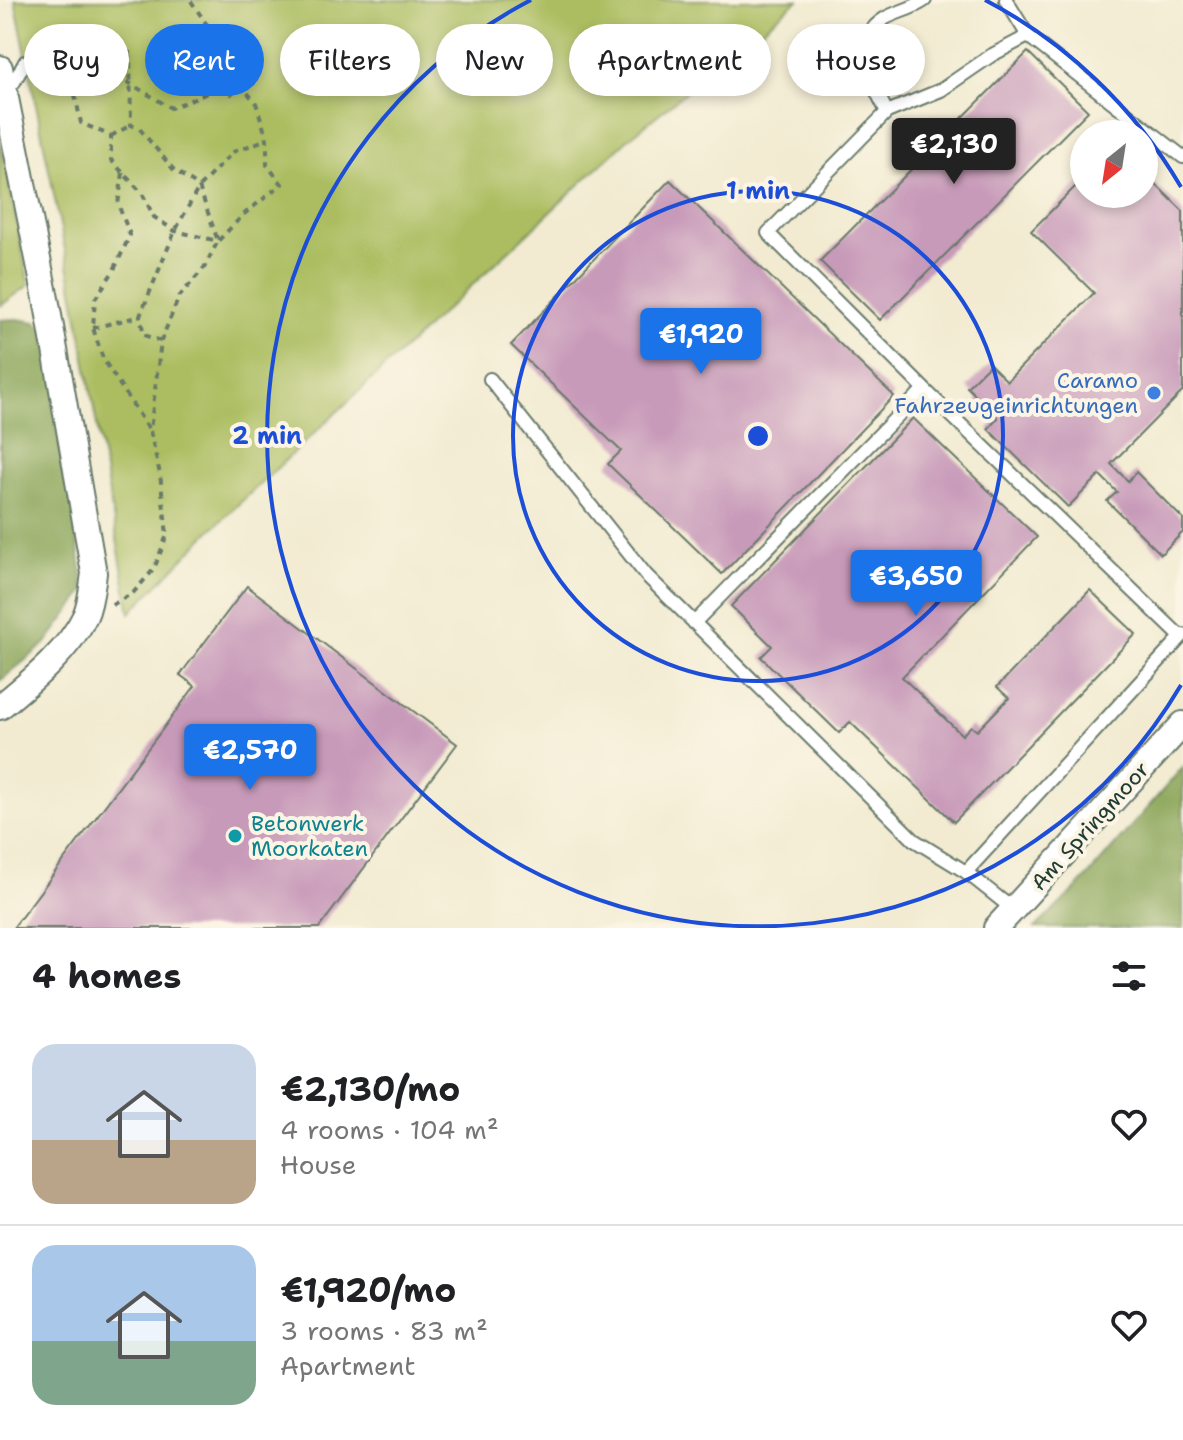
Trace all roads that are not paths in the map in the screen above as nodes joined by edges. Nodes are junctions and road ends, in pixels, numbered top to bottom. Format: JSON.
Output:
{"nodes":[{"id":1,"x":925,"y":0,"type":"edge"},
{"id":2,"x":1006,"y":0,"type":"edge"},
{"id":3,"x":1028,"y":36,"type":"junction"},
{"id":4,"x":24,"y":64,"type":"edge"},
{"id":5,"x":2,"y":79,"type":"edge"},
{"id":6,"x":887,"y":112,"type":"junction"},
{"id":7,"x":1183,"y":157,"type":"edge"},
{"id":8,"x":490,"y":379,"type":"dead end"},
{"id":9,"x":924,"y":389,"type":"junction"},
{"id":10,"x":694,"y":623,"type":"junction"},
{"id":11,"x":1182,"y":636,"type":"edge"},
{"id":12,"x":0,"y":707,"type":"edge"},
{"id":13,"x":1183,"y":724,"type":"edge"},
{"id":14,"x":966,"y":872,"type":"junction"},
{"id":15,"x":1014,"y":910,"type":"junction"},
{"id":16,"x":996,"y":928,"type":"edge"}],
"edges":[{"from":1,"to":6,"type":"lane"},
{"from":2,"to":3,"type":"lane"},
{"from":3,"to":6,"type":"lane"},
{"from":3,"to":7,"type":"lane"},
{"from":4,"to":5,"type":"lane"},
{"from":5,"to":12,"type":"street"},
{"from":6,"to":9,"type":"lane"},
{"from":8,"to":10,"type":"lane"},
{"from":9,"to":10,"type":"lane"},
{"from":9,"to":11,"type":"lane"},
{"from":10,"to":14,"type":"lane"},
{"from":11,"to":14,"type":"lane"},
{"from":13,"to":15,"type":"street","name":"Am Springmoor"},
{"from":14,"to":15,"type":"lane"},
{"from":15,"to":16,"type":"street","name":"Am Springmoor"}]}
